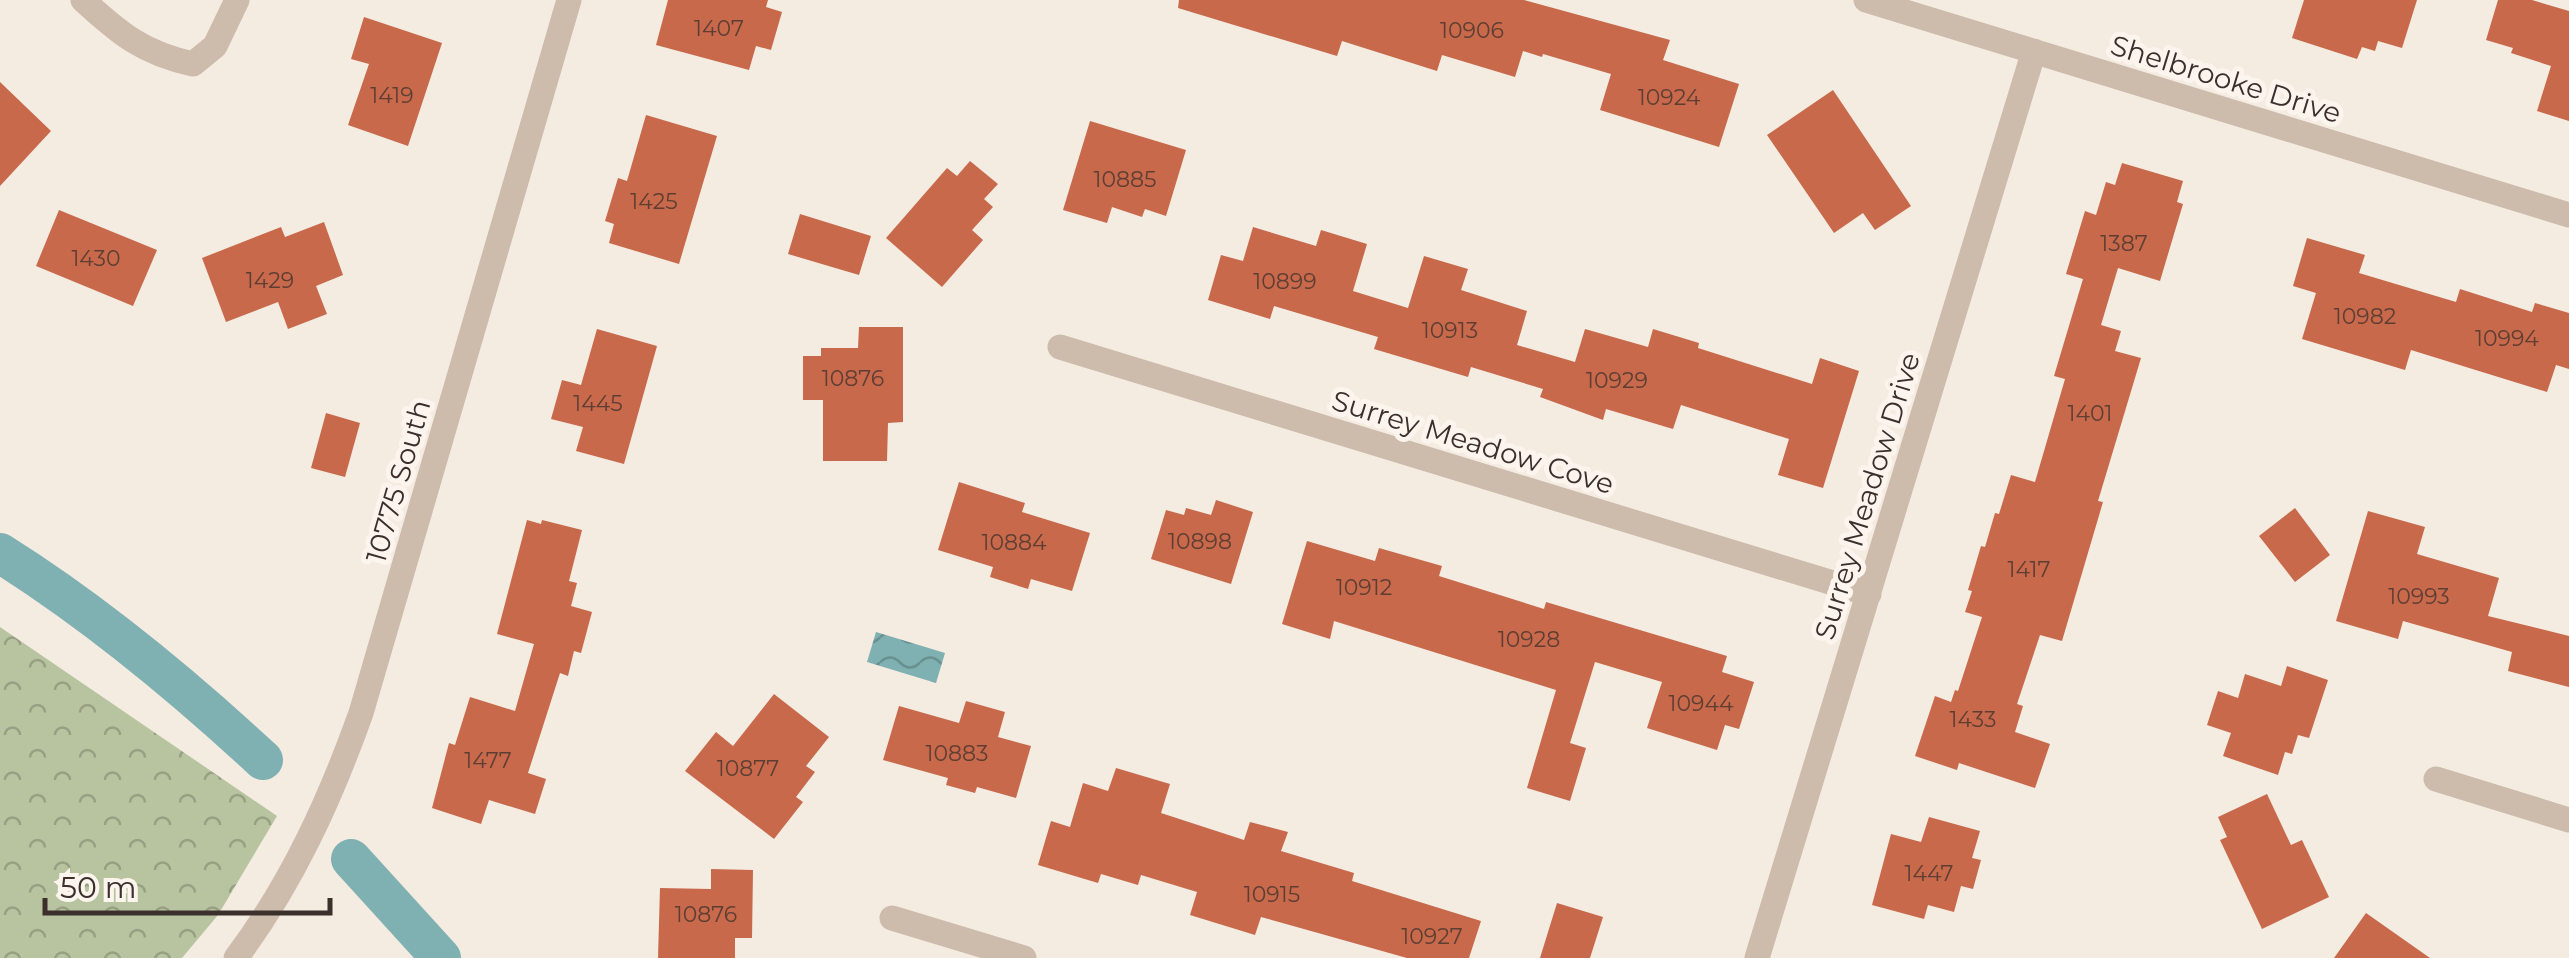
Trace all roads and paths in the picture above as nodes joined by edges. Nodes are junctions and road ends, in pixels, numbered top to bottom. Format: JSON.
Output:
{"nodes":[{"id":1,"x":83,"y":0,"type":"edge"},
{"id":2,"x":237,"y":0,"type":"edge"},
{"id":3,"x":569,"y":0,"type":"edge"},
{"id":4,"x":1866,"y":0,"type":"edge"},
{"id":5,"x":2034,"y":52,"type":"junction"},
{"id":6,"x":2569,"y":215,"type":"edge"},
{"id":7,"x":1060,"y":347,"type":"dead end"},
{"id":8,"x":1868,"y":594,"type":"junction"},
{"id":9,"x":2436,"y":778,"type":"dead end"},
{"id":10,"x":2569,"y":820,"type":"edge"},
{"id":11,"x":892,"y":918,"type":"dead end"},
{"id":12,"x":236,"y":958,"type":"edge"},
{"id":13,"x":1024,"y":958,"type":"edge"},
{"id":14,"x":1757,"y":958,"type":"edge"}],
"edges":[{"from":1,"to":2,"type":"street"},
{"from":3,"to":12,"type":"street","name":"10775 South"},
{"from":4,"to":5,"type":"street","name":"Shelbrooke Drive"},
{"from":5,"to":6,"type":"street","name":"Shelbrooke Drive"},
{"from":5,"to":8,"type":"street","name":"Surrey Meadow Drive"},
{"from":7,"to":8,"type":"street","name":"Surrey Meadow Cove"},
{"from":8,"to":14,"type":"street","name":"Surrey Meadow Drive"},
{"from":9,"to":10,"type":"street"},
{"from":11,"to":13,"type":"street"}]}
